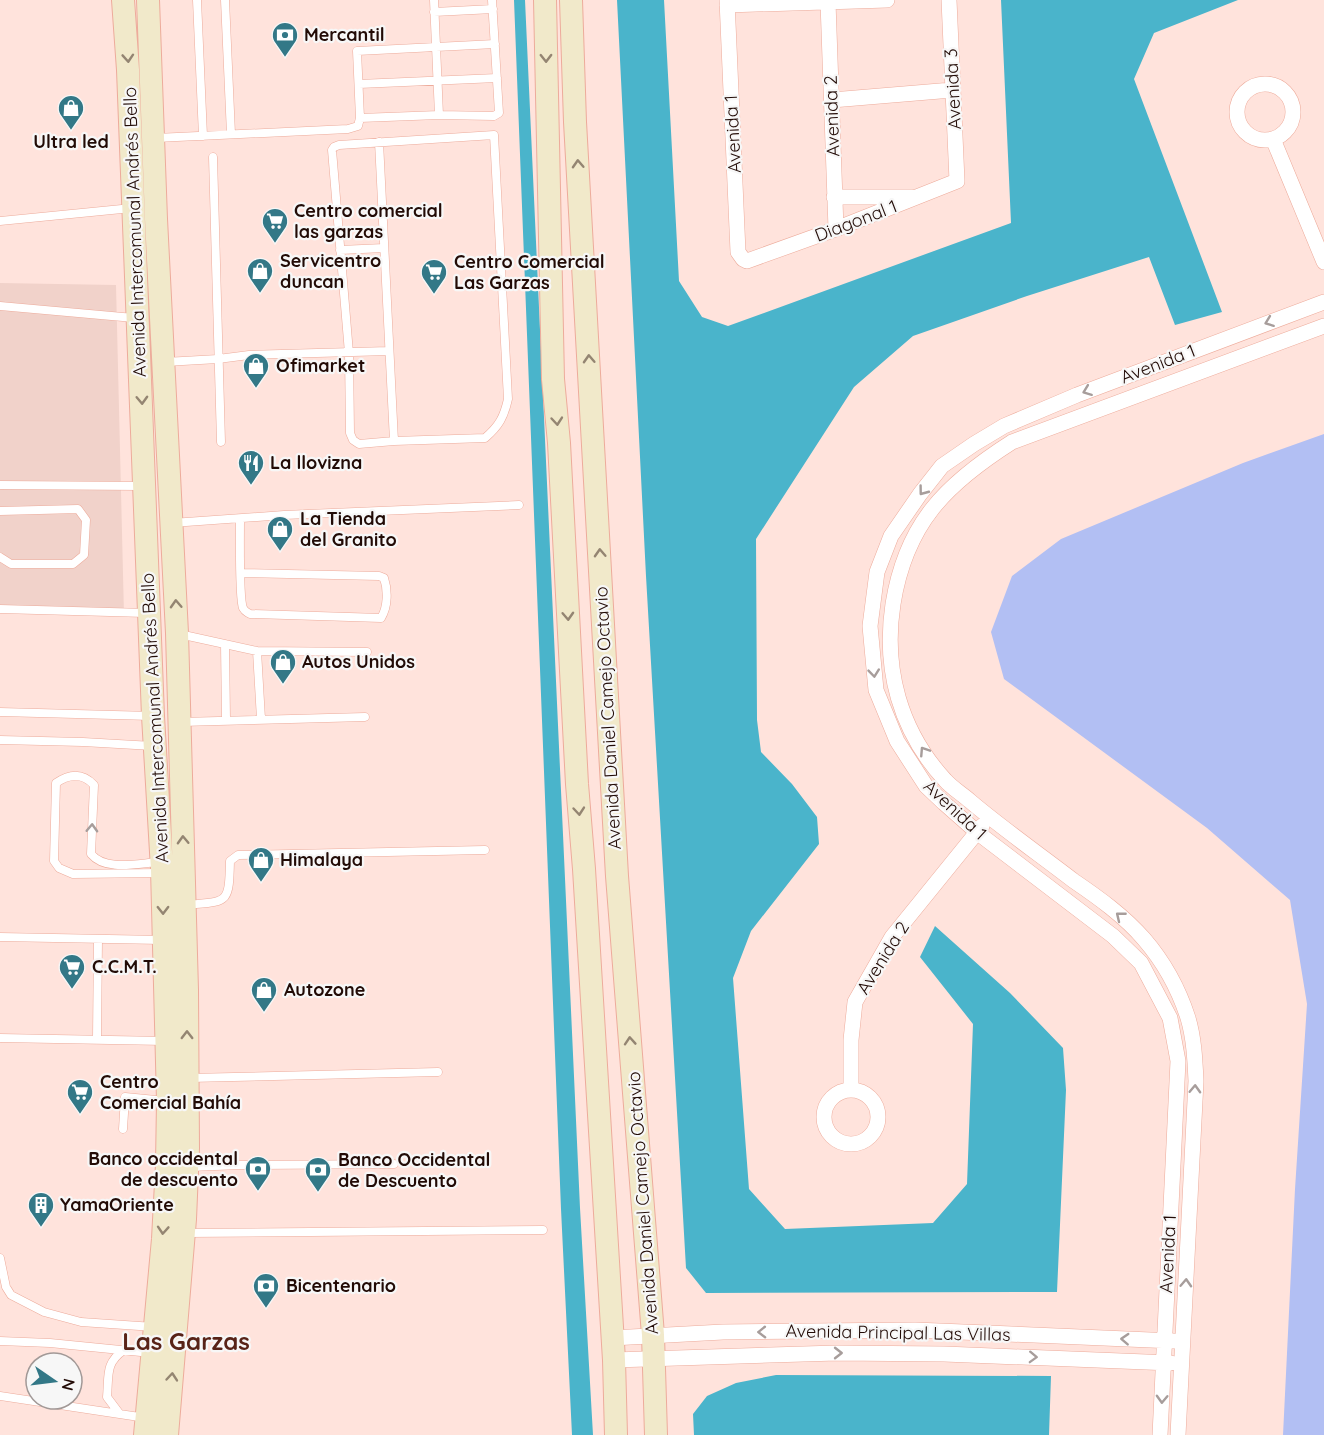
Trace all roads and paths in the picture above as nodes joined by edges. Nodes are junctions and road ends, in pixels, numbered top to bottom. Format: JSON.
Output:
{"nodes":[{"id":1,"x":123,"y":0,"type":"edge"},
{"id":2,"x":148,"y":0,"type":"edge"},
{"id":3,"x":197,"y":0,"type":"edge"},
{"id":4,"x":225,"y":0,"type":"edge"},
{"id":5,"x":434,"y":0,"type":"edge"},
{"id":6,"x":492,"y":0,"type":"edge"},
{"id":7,"x":545,"y":0,"type":"edge"},
{"id":8,"x":571,"y":0,"type":"edge"},
{"id":9,"x":887,"y":0,"type":"edge"},
{"id":10,"x":949,"y":0,"type":"edge"},
{"id":11,"x":727,"y":2,"type":"edge"},
{"id":12,"x":828,"y":2,"type":"junction"},
{"id":13,"x":493,"y":9,"type":"junction"},
{"id":14,"x":434,"y":12,"type":"junction"},
{"id":15,"x":495,"y":44,"type":"junction"},
{"id":16,"x":436,"y":47,"type":"junction"},
{"id":17,"x":497,"y":78,"type":"junction"},
{"id":18,"x":437,"y":81,"type":"junction"},
{"id":19,"x":359,"y":84,"type":"junction"},
{"id":20,"x":952,"y":90,"type":"junction"},
{"id":21,"x":832,"y":100,"type":"junction"},
{"id":22,"x":439,"y":115,"type":"junction"},
{"id":23,"x":360,"y":118,"type":"junction"},
{"id":24,"x":231,"y":134,"type":"junction"},
{"id":25,"x":203,"y":136,"type":"junction"},
{"id":26,"x":153,"y":138,"type":"junction"},
{"id":27,"x":1273,"y":139,"type":"dead end"},
{"id":28,"x":379,"y":142,"type":"junction"},
{"id":29,"x":213,"y":157,"type":"dead end"},
{"id":30,"x":958,"y":178,"type":"joint"},
{"id":31,"x":834,"y":197,"type":"junction"},
{"id":32,"x":921,"y":197,"type":"junction"},
{"id":33,"x":134,"y":208,"type":"junction"},
{"id":34,"x":0,"y":221,"type":"edge"},
{"id":35,"x":836,"y":229,"type":"junction"},
{"id":36,"x":384,"y":248,"type":"junction"},
{"id":37,"x":340,"y":249,"type":"junction"},
{"id":38,"x":751,"y":261,"type":"joint"},
{"id":39,"x":1324,"y":262,"type":"edge"},
{"id":40,"x":1324,"y":302,"type":"edge"},
{"id":41,"x":0,"y":306,"type":"edge"},
{"id":42,"x":138,"y":319,"type":"junction"},
{"id":43,"x":1324,"y":326,"type":"edge"},
{"id":44,"x":1199,"y":349,"type":"junction"},
{"id":45,"x":389,"y":351,"type":"junction"},
{"id":46,"x":349,"y":353,"type":"junction"},
{"id":47,"x":218,"y":359,"type":"junction"},
{"id":48,"x":163,"y":362,"type":"junction"},
{"id":49,"x":1206,"y":369,"type":"junction"},
{"id":50,"x":394,"y":441,"type":"junction"},
{"id":51,"x":221,"y":442,"type":"dead end"},
{"id":52,"x":0,"y":485,"type":"edge"},
{"id":53,"x":145,"y":486,"type":"junction"},
{"id":54,"x":519,"y":505,"type":"dead end"},
{"id":55,"x":0,"y":511,"type":"edge"},
{"id":56,"x":240,"y":519,"type":"junction"},
{"id":57,"x":171,"y":523,"type":"junction"},
{"id":58,"x":0,"y":557,"type":"edge"},
{"id":59,"x":241,"y":573,"type":"junction"},
{"id":60,"x":0,"y":609,"type":"edge"},
{"id":61,"x":150,"y":613,"type":"junction"},
{"id":62,"x":177,"y":633,"type":"junction"},
{"id":63,"x":225,"y":644,"type":"junction"},
{"id":64,"x":257,"y":651,"type":"junction"},
{"id":65,"x":367,"y":652,"type":"dead end"},
{"id":66,"x":0,"y":712,"type":"edge"},
{"id":67,"x":153,"y":716,"type":"junction"},
{"id":68,"x":365,"y":717,"type":"dead end"},
{"id":69,"x":261,"y":719,"type":"junction"},
{"id":70,"x":226,"y":720,"type":"junction"},
{"id":71,"x":180,"y":722,"type":"junction"},
{"id":72,"x":0,"y":740,"type":"edge"},
{"id":73,"x":155,"y":747,"type":"junction"},
{"id":74,"x":989,"y":818,"type":"junction"},
{"id":75,"x":977,"y":832,"type":"junction"},
{"id":76,"x":486,"y":850,"type":"dead end"},
{"id":77,"x":162,"y":867,"type":"junction"},
{"id":78,"x":185,"y":905,"type":"junction"},
{"id":79,"x":0,"y":937,"type":"edge"},
{"id":80,"x":98,"y":939,"type":"junction"},
{"id":81,"x":164,"y":940,"type":"junction"},
{"id":82,"x":0,"y":1038,"type":"edge"},
{"id":83,"x":98,"y":1039,"type":"junction"},
{"id":84,"x":166,"y":1041,"type":"junction"},
{"id":85,"x":438,"y":1072,"type":"dead end"},
{"id":86,"x":188,"y":1078,"type":"junction"},
{"id":87,"x":851,"y":1090,"type":"dead end"},
{"id":88,"x":168,"y":1101,"type":"junction"},
{"id":89,"x":123,"y":1129,"type":"dead end"},
{"id":90,"x":394,"y":1164,"type":"dead end"},
{"id":91,"x":188,"y":1167,"type":"junction"},
{"id":92,"x":543,"y":1230,"type":"dead end"},
{"id":93,"x":184,"y":1233,"type":"junction"},
{"id":94,"x":0,"y":1258,"type":"edge"},
{"id":95,"x":156,"y":1327,"type":"junction"},
{"id":96,"x":653,"y":1335,"type":"junction"},
{"id":97,"x":0,"y":1341,"type":"edge"},
{"id":98,"x":1164,"y":1341,"type":"junction"},
{"id":99,"x":1183,"y":1342,"type":"junction"},
{"id":100,"x":613,"y":1349,"type":"junction"},
{"id":101,"x":124,"y":1350,"type":"junction"},
{"id":102,"x":153,"y":1354,"type":"junction"},
{"id":103,"x":654,"y":1359,"type":"junction"},
{"id":104,"x":1163,"y":1363,"type":"junction"},
{"id":105,"x":1183,"y":1363,"type":"junction"},
{"id":106,"x":0,"y":1396,"type":"edge"},
{"id":107,"x":119,"y":1413,"type":"junction"},
{"id":108,"x":146,"y":1431,"type":"edge"},
{"id":109,"x":167,"y":1435,"type":"edge"},
{"id":110,"x":616,"y":1435,"type":"edge"},
{"id":111,"x":656,"y":1435,"type":"edge"},
{"id":112,"x":1160,"y":1435,"type":"edge"},
{"id":113,"x":1178,"y":1435,"type":"edge"}],
"edges":[{"from":1,"to":33,"type":"main road","name":"Avenida Intercomunal Andrés Bello","one_way":true},
{"from":2,"to":26,"type":"main road","name":"Avenida Intercomunal Andrés Bello"},
{"from":3,"to":25,"type":"lane"},
{"from":4,"to":24,"type":"lane"},
{"from":5,"to":14,"type":"lane"},
{"from":6,"to":13,"type":"lane"},
{"from":7,"to":100,"type":"main road","name":"Avenida Daniel Camejo Octavio","one_way":true},
{"from":96,"to":8,"type":"main road","name":"Avenida Daniel Camejo Octavio","one_way":true},
{"from":9,"to":12,"type":"street"},
{"from":10,"to":20,"type":"street","name":"Avenida 3"},
{"from":11,"to":12,"type":"street"},
{"from":11,"to":38,"type":"street","name":"Avenida 1"},
{"from":12,"to":21,"type":"street","name":"Avenida 2"},
{"from":13,"to":14,"type":"lane"},
{"from":13,"to":15,"type":"lane"},
{"from":14,"to":16,"type":"lane"},
{"from":15,"to":16,"type":"lane"},
{"from":15,"to":17,"type":"lane"},
{"from":16,"to":18,"type":"lane"},
{"from":16,"to":19,"type":"lane"},
{"from":17,"to":18,"type":"lane"},
{"from":17,"to":22,"type":"lane"},
{"from":18,"to":19,"type":"lane"},
{"from":18,"to":22,"type":"lane"},
{"from":19,"to":23,"type":"lane"},
{"from":20,"to":21,"type":"street"},
{"from":20,"to":30,"type":"street","name":"Avenida 3"},
{"from":21,"to":31,"type":"street","name":"Avenida 2"},
{"from":22,"to":23,"type":"lane"},
{"from":23,"to":24,"type":"lane"},
{"from":24,"to":25,"type":"lane"},
{"from":25,"to":26,"type":"lane"},
{"from":26,"to":48,"type":"main road","name":"Avenida Intercomunal Andrés Bello"},
{"from":27,"to":39,"type":"street"},
{"from":28,"to":36,"type":"lane"},
{"from":28,"to":37,"type":"lane"},
{"from":28,"to":50,"type":"lane"},
{"from":29,"to":47,"type":"lane"},
{"from":30,"to":32,"type":"street","name":"Diagonal 1"},
{"from":31,"to":32,"type":"street"},
{"from":31,"to":35,"type":"street","name":"Avenida 2"},
{"from":32,"to":35,"type":"street","name":"Diagonal 1"},
{"from":33,"to":34,"type":"lane"},
{"from":33,"to":42,"type":"main road","name":"Avenida Intercomunal Andrés Bello"},
{"from":35,"to":38,"type":"street","name":"Diagonal 1"},
{"from":36,"to":37,"type":"lane"},
{"from":36,"to":45,"type":"lane"},
{"from":37,"to":46,"type":"lane"},
{"from":40,"to":44,"type":"street","name":"Avenida 1","one_way":true},
{"from":41,"to":42,"type":"lane"},
{"from":42,"to":53,"type":"main road","name":"Avenida Intercomunal Andrés Bello","one_way":true},
{"from":43,"to":49,"type":"street","name":"Avenida 1"},
{"from":44,"to":49,"type":"street"},
{"from":44,"to":75,"type":"street","name":"Avenida 1","one_way":true},
{"from":45,"to":46,"type":"lane"},
{"from":45,"to":50,"type":"lane"},
{"from":46,"to":47,"type":"lane"},
{"from":46,"to":50,"type":"lane"},
{"from":47,"to":48,"type":"lane"},
{"from":47,"to":51,"type":"lane"},
{"from":48,"to":57,"type":"main road","name":"Avenida Intercomunal Andrés Bello"},
{"from":74,"to":49,"type":"street","name":"Avenida 1","one_way":true},
{"from":52,"to":53,"type":"lane"},
{"from":53,"to":61,"type":"main road","name":"Avenida Intercomunal Andrés Bello"},
{"from":54,"to":56,"type":"lane"},
{"from":55,"to":58,"type":"lane"},
{"from":56,"to":57,"type":"lane"},
{"from":56,"to":59,"type":"lane"},
{"from":62,"to":57,"type":"main road","name":"Avenida Intercomunal Andrés Bello","one_way":true},
{"from":59,"to":59,"type":"lane"},
{"from":60,"to":61,"type":"lane"},
{"from":61,"to":67,"type":"main road","name":"Avenida Intercomunal Andrés Bello"},
{"from":62,"to":63,"type":"lane"},
{"from":62,"to":71,"type":"main road","name":"Avenida Intercomunal Andrés Bello"},
{"from":63,"to":64,"type":"lane"},
{"from":63,"to":70,"type":"lane"},
{"from":64,"to":65,"type":"lane"},
{"from":64,"to":69,"type":"lane"},
{"from":66,"to":67,"type":"lane"},
{"from":67,"to":73,"type":"main road","name":"Avenida Intercomunal Andrés Bello"},
{"from":68,"to":69,"type":"lane"},
{"from":69,"to":70,"type":"lane"},
{"from":70,"to":71,"type":"lane"},
{"from":78,"to":71,"type":"main road","name":"Avenida Intercomunal Andrés Bello","one_way":true},
{"from":72,"to":73,"type":"lane"},
{"from":73,"to":77,"type":"main road","name":"Avenida Intercomunal Andrés Bello"},
{"from":74,"to":75,"type":"street","name":"Avenida 2"},
{"from":99,"to":74,"type":"street","name":"Avenida 1","one_way":true},
{"from":75,"to":87,"type":"street","name":"Avenida 2"},
{"from":75,"to":98,"type":"street","name":"Avenida 1"},
{"from":76,"to":78,"type":"lane"},
{"from":77,"to":77,"type":"lane","one_way":true},
{"from":77,"to":81,"type":"main road","name":"Avenida Intercomunal Andrés Bello","one_way":true},
{"from":86,"to":78,"type":"main road","name":"Avenida Intercomunal Andrés Bello","one_way":true},
{"from":79,"to":80,"type":"lane"},
{"from":80,"to":81,"type":"lane"},
{"from":80,"to":83,"type":"lane"},
{"from":81,"to":84,"type":"main road","name":"Avenida Intercomunal Andrés Bello"},
{"from":82,"to":83,"type":"lane"},
{"from":83,"to":84,"type":"lane"},
{"from":84,"to":88,"type":"main road","name":"Avenida Intercomunal Andrés Bello"},
{"from":85,"to":86,"type":"lane"},
{"from":86,"to":91,"type":"main road","name":"Avenida Intercomunal Andrés Bello"},
{"from":88,"to":89,"type":"lane"},
{"from":88,"to":95,"type":"main road","name":"Avenida Intercomunal Andrés Bello","one_way":true},
{"from":90,"to":91,"type":"lane"},
{"from":91,"to":93,"type":"main road","name":"Avenida Intercomunal Andrés Bello"},
{"from":92,"to":93,"type":"lane"},
{"from":109,"to":93,"type":"main road","name":"Avenida Intercomunal Andrés Bello","one_way":true},
{"from":94,"to":95,"type":"lane"},
{"from":95,"to":102,"type":"main road","name":"Avenida Intercomunal Andrés Bello"},
{"from":98,"to":96,"type":"street","name":"Avenida Principal Las Villas","one_way":true},
{"from":96,"to":100,"type":"street","name":"Avenida Principal Las Villas"},
{"from":96,"to":103,"type":"main road","name":"Avenida Daniel Camejo Octavio"},
{"from":97,"to":101,"type":"lane"},
{"from":98,"to":99,"type":"street","name":"Avenida Principal Las Villas"},
{"from":98,"to":104,"type":"street","name":"Avenida 1"},
{"from":99,"to":105,"type":"street","name":"Avenida 1"},
{"from":100,"to":103,"type":"street","name":"Avenida Principal Las Villas"},
{"from":100,"to":110,"type":"main road","name":"Avenida Daniel Camejo Octavio"},
{"from":101,"to":102,"type":"lane"},
{"from":101,"to":107,"type":"lane"},
{"from":102,"to":108,"type":"main road","name":"Avenida Intercomunal Andrés Bello"},
{"from":103,"to":104,"type":"street","name":"Avenida Principal Las Villas","one_way":true},
{"from":103,"to":111,"type":"main road","name":"Avenida Daniel Camejo Octavio"},
{"from":104,"to":105,"type":"street","name":"Avenida Principal Las Villas"},
{"from":104,"to":112,"type":"street","name":"Avenida 1","one_way":true},
{"from":105,"to":113,"type":"street","name":"Avenida 1"},
{"from":106,"to":107,"type":"lane"},
{"from":107,"to":108,"type":"lane"}]}
